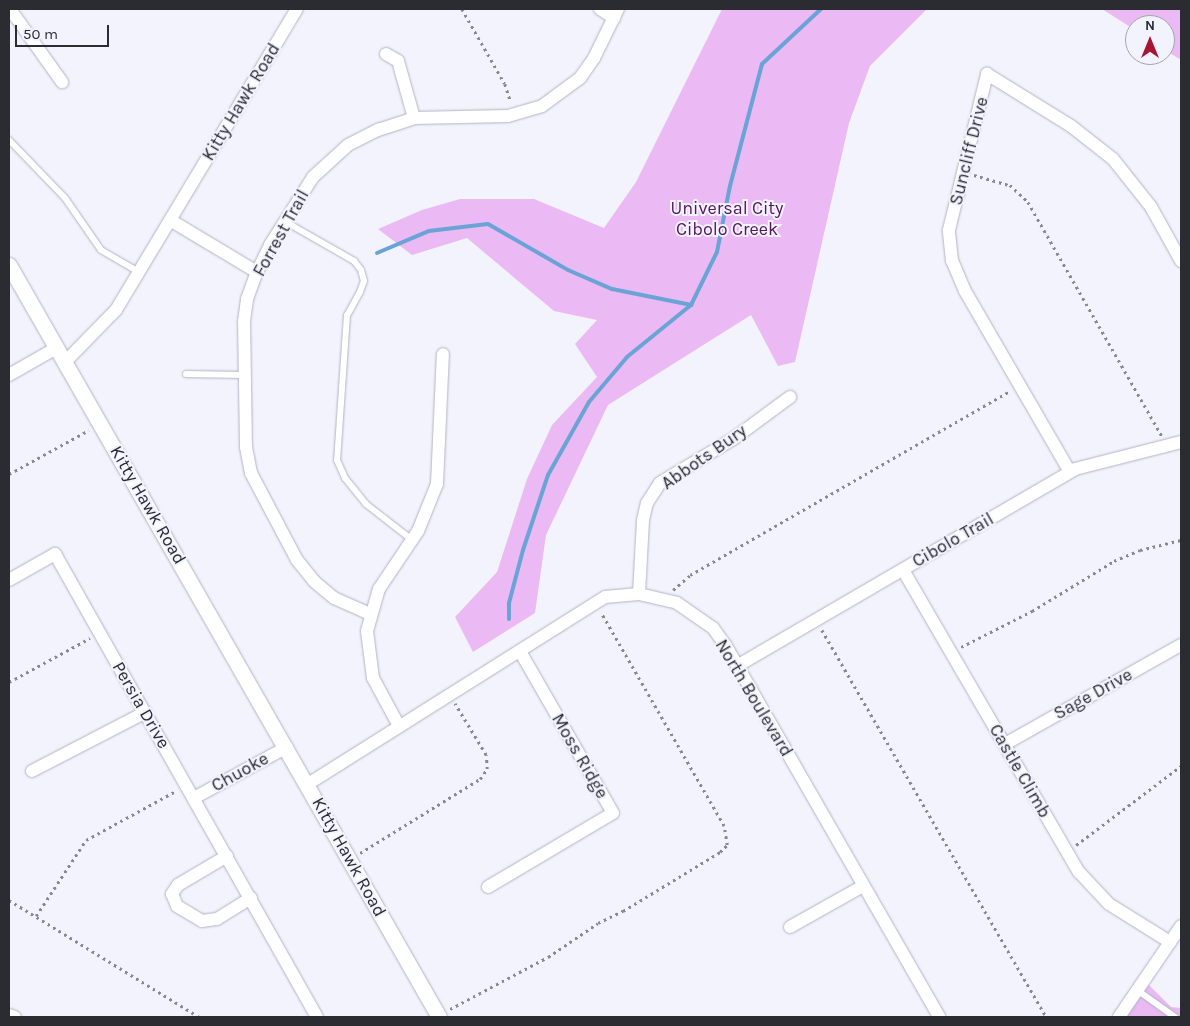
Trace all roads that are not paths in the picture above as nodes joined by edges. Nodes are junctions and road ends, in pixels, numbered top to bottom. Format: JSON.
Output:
{"nodes":[{"id":1,"x":10,"y":9,"type":"edge"},
{"id":2,"x":297,"y":9,"type":"edge"},
{"id":3,"x":600,"y":9,"type":"edge"},
{"id":4,"x":616,"y":13,"type":"edge"},
{"id":5,"x":386,"y":54,"type":"dead end"},
{"id":6,"x":62,"y":82,"type":"dead end"},
{"id":7,"x":414,"y":118,"type":"junction"},
{"id":8,"x":9,"y":140,"type":"edge"},
{"id":9,"x":170,"y":220,"type":"junction"},
{"id":10,"x":284,"y":222,"type":"junction"},
{"id":11,"x":1180,"y":255,"type":"edge"},
{"id":12,"x":9,"y":265,"type":"edge"},
{"id":13,"x":139,"y":272,"type":"junction"},
{"id":14,"x":257,"y":272,"type":"junction"},
{"id":15,"x":58,"y":347,"type":"junction"},
{"id":16,"x":443,"y":354,"type":"dead end"},
{"id":17,"x":66,"y":361,"type":"junction"},
{"id":18,"x":186,"y":374,"type":"dead end"},
{"id":19,"x":9,"y":375,"type":"edge"},
{"id":20,"x":245,"y":375,"type":"junction"},
{"id":21,"x":790,"y":397,"type":"dead end"},
{"id":22,"x":1181,"y":442,"type":"edge"},
{"id":23,"x":1070,"y":472,"type":"junction"},
{"id":24,"x":412,"y":540,"type":"junction"},
{"id":25,"x":903,"y":570,"type":"junction"},
{"id":26,"x":9,"y":580,"type":"edge"},
{"id":27,"x":639,"y":594,"type":"junction"},
{"id":28,"x":370,"y":614,"type":"junction"},
{"id":29,"x":1181,"y":645,"type":"edge"},
{"id":30,"x":520,"y":651,"type":"junction"},
{"id":31,"x":737,"y":666,"type":"junction"},
{"id":32,"x":146,"y":712,"type":"junction"},
{"id":33,"x":399,"y":726,"type":"junction"},
{"id":34,"x":1005,"y":744,"type":"junction"},
{"id":35,"x":287,"y":747,"type":"junction"},
{"id":36,"x":32,"y":772,"type":"dead end"},
{"id":37,"x":308,"y":784,"type":"junction"},
{"id":38,"x":194,"y":798,"type":"junction"},
{"id":39,"x":227,"y":856,"type":"junction"},
{"id":40,"x":863,"y":886,"type":"junction"},
{"id":41,"x":488,"y":887,"type":"dead end"},
{"id":42,"x":251,"y":898,"type":"junction"},
{"id":43,"x":1181,"y":926,"type":"edge"},
{"id":44,"x":790,"y":927,"type":"dead end"},
{"id":45,"x":1170,"y":942,"type":"junction"},
{"id":46,"x":1137,"y":990,"type":"junction"},
{"id":47,"x":9,"y":1015,"type":"edge"},
{"id":48,"x":438,"y":1016,"type":"edge"},
{"id":49,"x":15,"y":1017,"type":"edge"},
{"id":50,"x":317,"y":1017,"type":"edge"},
{"id":51,"x":939,"y":1017,"type":"edge"},
{"id":52,"x":1119,"y":1017,"type":"edge"},
{"id":53,"x":1175,"y":1017,"type":"edge"}],
"edges":[{"from":1,"to":6,"type":"street"},
{"from":2,"to":9,"type":"street","name":"Kitty Hawk Road"},
{"from":3,"to":4,"type":"street"},
{"from":4,"to":7,"type":"street","name":"Forrest Trail"},
{"from":5,"to":7,"type":"street"},
{"from":7,"to":10,"type":"street","name":"Forrest Trail"},
{"from":8,"to":13,"type":"lane"},
{"from":9,"to":13,"type":"street","name":"Kitty Hawk Road"},
{"from":9,"to":14,"type":"street"},
{"from":10,"to":14,"type":"street","name":"Forrest Trail"},
{"from":10,"to":24,"type":"lane"},
{"from":11,"to":23,"type":"street","name":"Suncliff Drive"},
{"from":12,"to":15,"type":"street"},
{"from":13,"to":17,"type":"street","name":"Kitty Hawk Road"},
{"from":14,"to":20,"type":"street","name":"Forrest Trail"},
{"from":15,"to":17,"type":"street"},
{"from":15,"to":19,"type":"street"},
{"from":16,"to":24,"type":"street"},
{"from":17,"to":35,"type":"street","name":"Kitty Hawk Road"},
{"from":18,"to":20,"type":"lane"},
{"from":20,"to":28,"type":"street","name":"Forrest Trail"},
{"from":21,"to":27,"type":"street","name":"Abbots Bury"},
{"from":22,"to":23,"type":"street","name":"Cibolo Trail"},
{"from":23,"to":25,"type":"street","name":"Cibolo Trail"},
{"from":24,"to":28,"type":"street"},
{"from":25,"to":31,"type":"street","name":"Cibolo Trail"},
{"from":25,"to":34,"type":"street","name":"Castle Climb"},
{"from":26,"to":32,"type":"street","name":"Persia Drive"},
{"from":27,"to":30,"type":"street","name":"North Boulevard"},
{"from":27,"to":31,"type":"street","name":"North Boulevard"},
{"from":28,"to":33,"type":"street"},
{"from":29,"to":34,"type":"street","name":"Sage Drive"},
{"from":30,"to":33,"type":"street","name":"North Boulevard"},
{"from":30,"to":41,"type":"street","name":"Moss Ridge"},
{"from":31,"to":40,"type":"street","name":"North Boulevard"},
{"from":32,"to":36,"type":"street"},
{"from":32,"to":38,"type":"street","name":"Persia Drive"},
{"from":33,"to":37,"type":"street","name":"North Boulevard"},
{"from":34,"to":45,"type":"street","name":"Castle Climb"},
{"from":35,"to":37,"type":"street","name":"Kitty Hawk Road"},
{"from":35,"to":38,"type":"street","name":"Chuoke"},
{"from":37,"to":48,"type":"street","name":"Kitty Hawk Road"},
{"from":38,"to":39,"type":"street","name":"Persia Drive"},
{"from":39,"to":42,"type":"street","name":"Persia Drive"},
{"from":39,"to":42,"type":"street"},
{"from":40,"to":44,"type":"street"},
{"from":40,"to":51,"type":"street","name":"North Boulevard"},
{"from":42,"to":50,"type":"street","name":"Persia Drive"},
{"from":43,"to":45,"type":"street"},
{"from":45,"to":46,"type":"street"},
{"from":46,"to":52,"type":"street"},
{"from":46,"to":53,"type":"lane"},
{"from":47,"to":49,"type":"street"}]}
